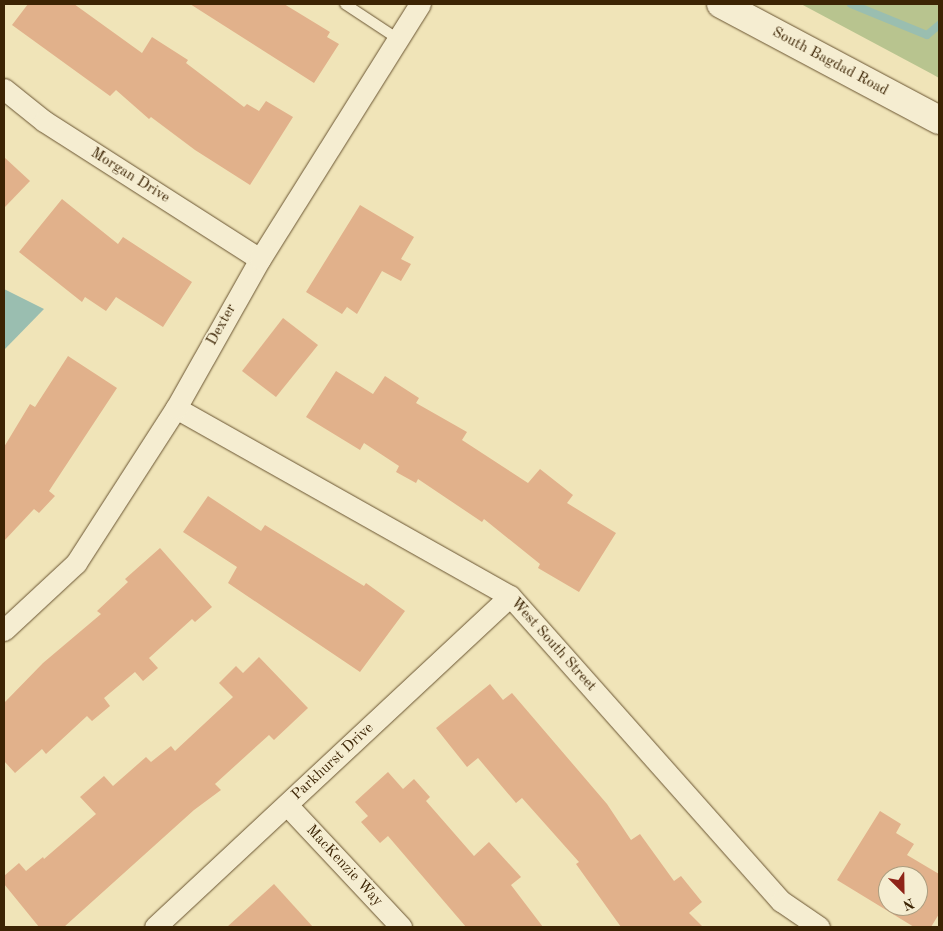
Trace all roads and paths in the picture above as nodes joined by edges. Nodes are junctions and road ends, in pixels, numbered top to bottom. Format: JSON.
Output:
{"nodes":[{"id":1,"x":345,"y":4,"type":"edge"},
{"id":2,"x":420,"y":4,"type":"edge"},
{"id":3,"x":721,"y":4,"type":"edge"},
{"id":4,"x":398,"y":39,"type":"junction"},
{"id":5,"x":4,"y":89,"type":"edge"},
{"id":6,"x":939,"y":120,"type":"edge"},
{"id":7,"x":260,"y":258,"type":"junction"},
{"id":8,"x":176,"y":408,"type":"junction"},
{"id":9,"x":510,"y":596,"type":"junction"},
{"id":10,"x":4,"y":630,"type":"edge"},
{"id":11,"x":287,"y":805,"type":"junction"},
{"id":12,"x":155,"y":927,"type":"edge"},
{"id":13,"x":401,"y":927,"type":"edge"},
{"id":14,"x":819,"y":927,"type":"edge"}],
"edges":[{"from":1,"to":4,"type":"lane"},
{"from":2,"to":4,"type":"street","name":"Dexter"},
{"from":3,"to":6,"type":"main road","name":"South Bagdad Road"},
{"from":4,"to":7,"type":"street","name":"Dexter"},
{"from":5,"to":7,"type":"street","name":"Morgan Drive"},
{"from":7,"to":8,"type":"street","name":"Dexter"},
{"from":8,"to":9,"type":"street","name":"West South Street"},
{"from":8,"to":10,"type":"street","name":"Dexter"},
{"from":9,"to":11,"type":"street","name":"Parkhurst Drive"},
{"from":9,"to":14,"type":"street","name":"West South Street"},
{"from":11,"to":12,"type":"street","name":"Parkhurst Drive"},
{"from":11,"to":13,"type":"street","name":"MacKenzie Way"}]}
